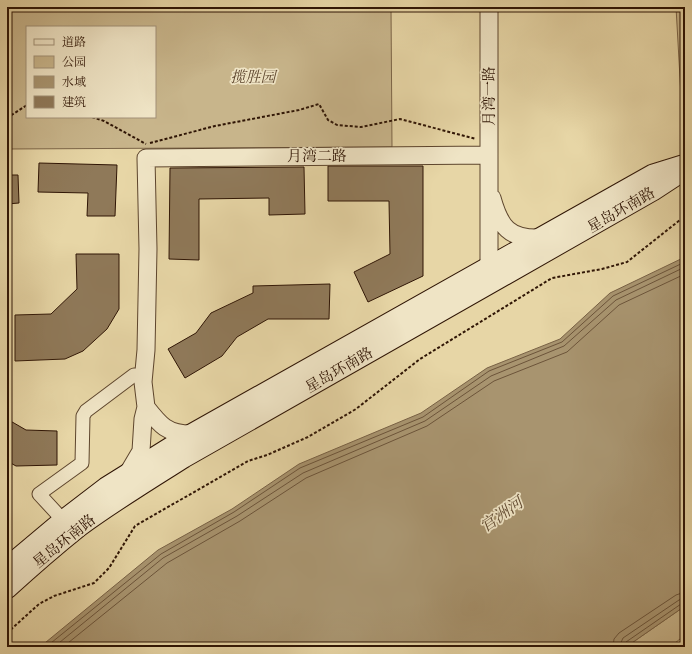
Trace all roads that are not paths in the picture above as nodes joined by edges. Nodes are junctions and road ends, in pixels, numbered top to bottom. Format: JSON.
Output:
{"nodes":[{"id":1,"x":489,"y":7,"type":"edge"},
{"id":2,"x":488,"y":149,"type":"junction"},
{"id":3,"x":685,"y":164,"type":"edge"},
{"id":4,"x":685,"y":170,"type":"edge"},
{"id":5,"x":488,"y":185,"type":"junction"},
{"id":6,"x":540,"y":238,"type":"junction"},
{"id":7,"x":488,"y":267,"type":"junction"},
{"id":8,"x":144,"y":382,"type":"junction"},
{"id":9,"x":146,"y":407,"type":"junction"},
{"id":10,"x":191,"y":434,"type":"junction"},
{"id":11,"x":128,"y":473,"type":"junction"},
{"id":12,"x":63,"y":520,"type":"junction"},
{"id":13,"x":7,"y":567,"type":"edge"},
{"id":14,"x":7,"y":589,"type":"edge"}],
"edges":[{"from":1,"to":2,"type":"street","name":"月湾一路"},
{"from":2,"to":5,"type":"street","name":"月湾一路"},
{"from":2,"to":8,"type":"street","name":"月湾二路"},
{"from":3,"to":6,"type":"main road","name":"星岛环南路"},
{"from":4,"to":14,"type":"main road","name":"星岛环南路"},
{"from":5,"to":6,"type":"street","name":"月湾一路"},
{"from":5,"to":7,"type":"street","name":"月湾一路"},
{"from":6,"to":7,"type":"main road","name":"星岛环南路"},
{"from":7,"to":10,"type":"main road","name":"星岛环南路"},
{"from":8,"to":9,"type":"street"},
{"from":8,"to":12,"type":"street"},
{"from":9,"to":10,"type":"street"},
{"from":9,"to":11,"type":"street"},
{"from":10,"to":11,"type":"main road","name":"星岛环南路"},
{"from":11,"to":12,"type":"main road","name":"星岛环南路"},
{"from":12,"to":13,"type":"main road","name":"星岛环南路"}]}
